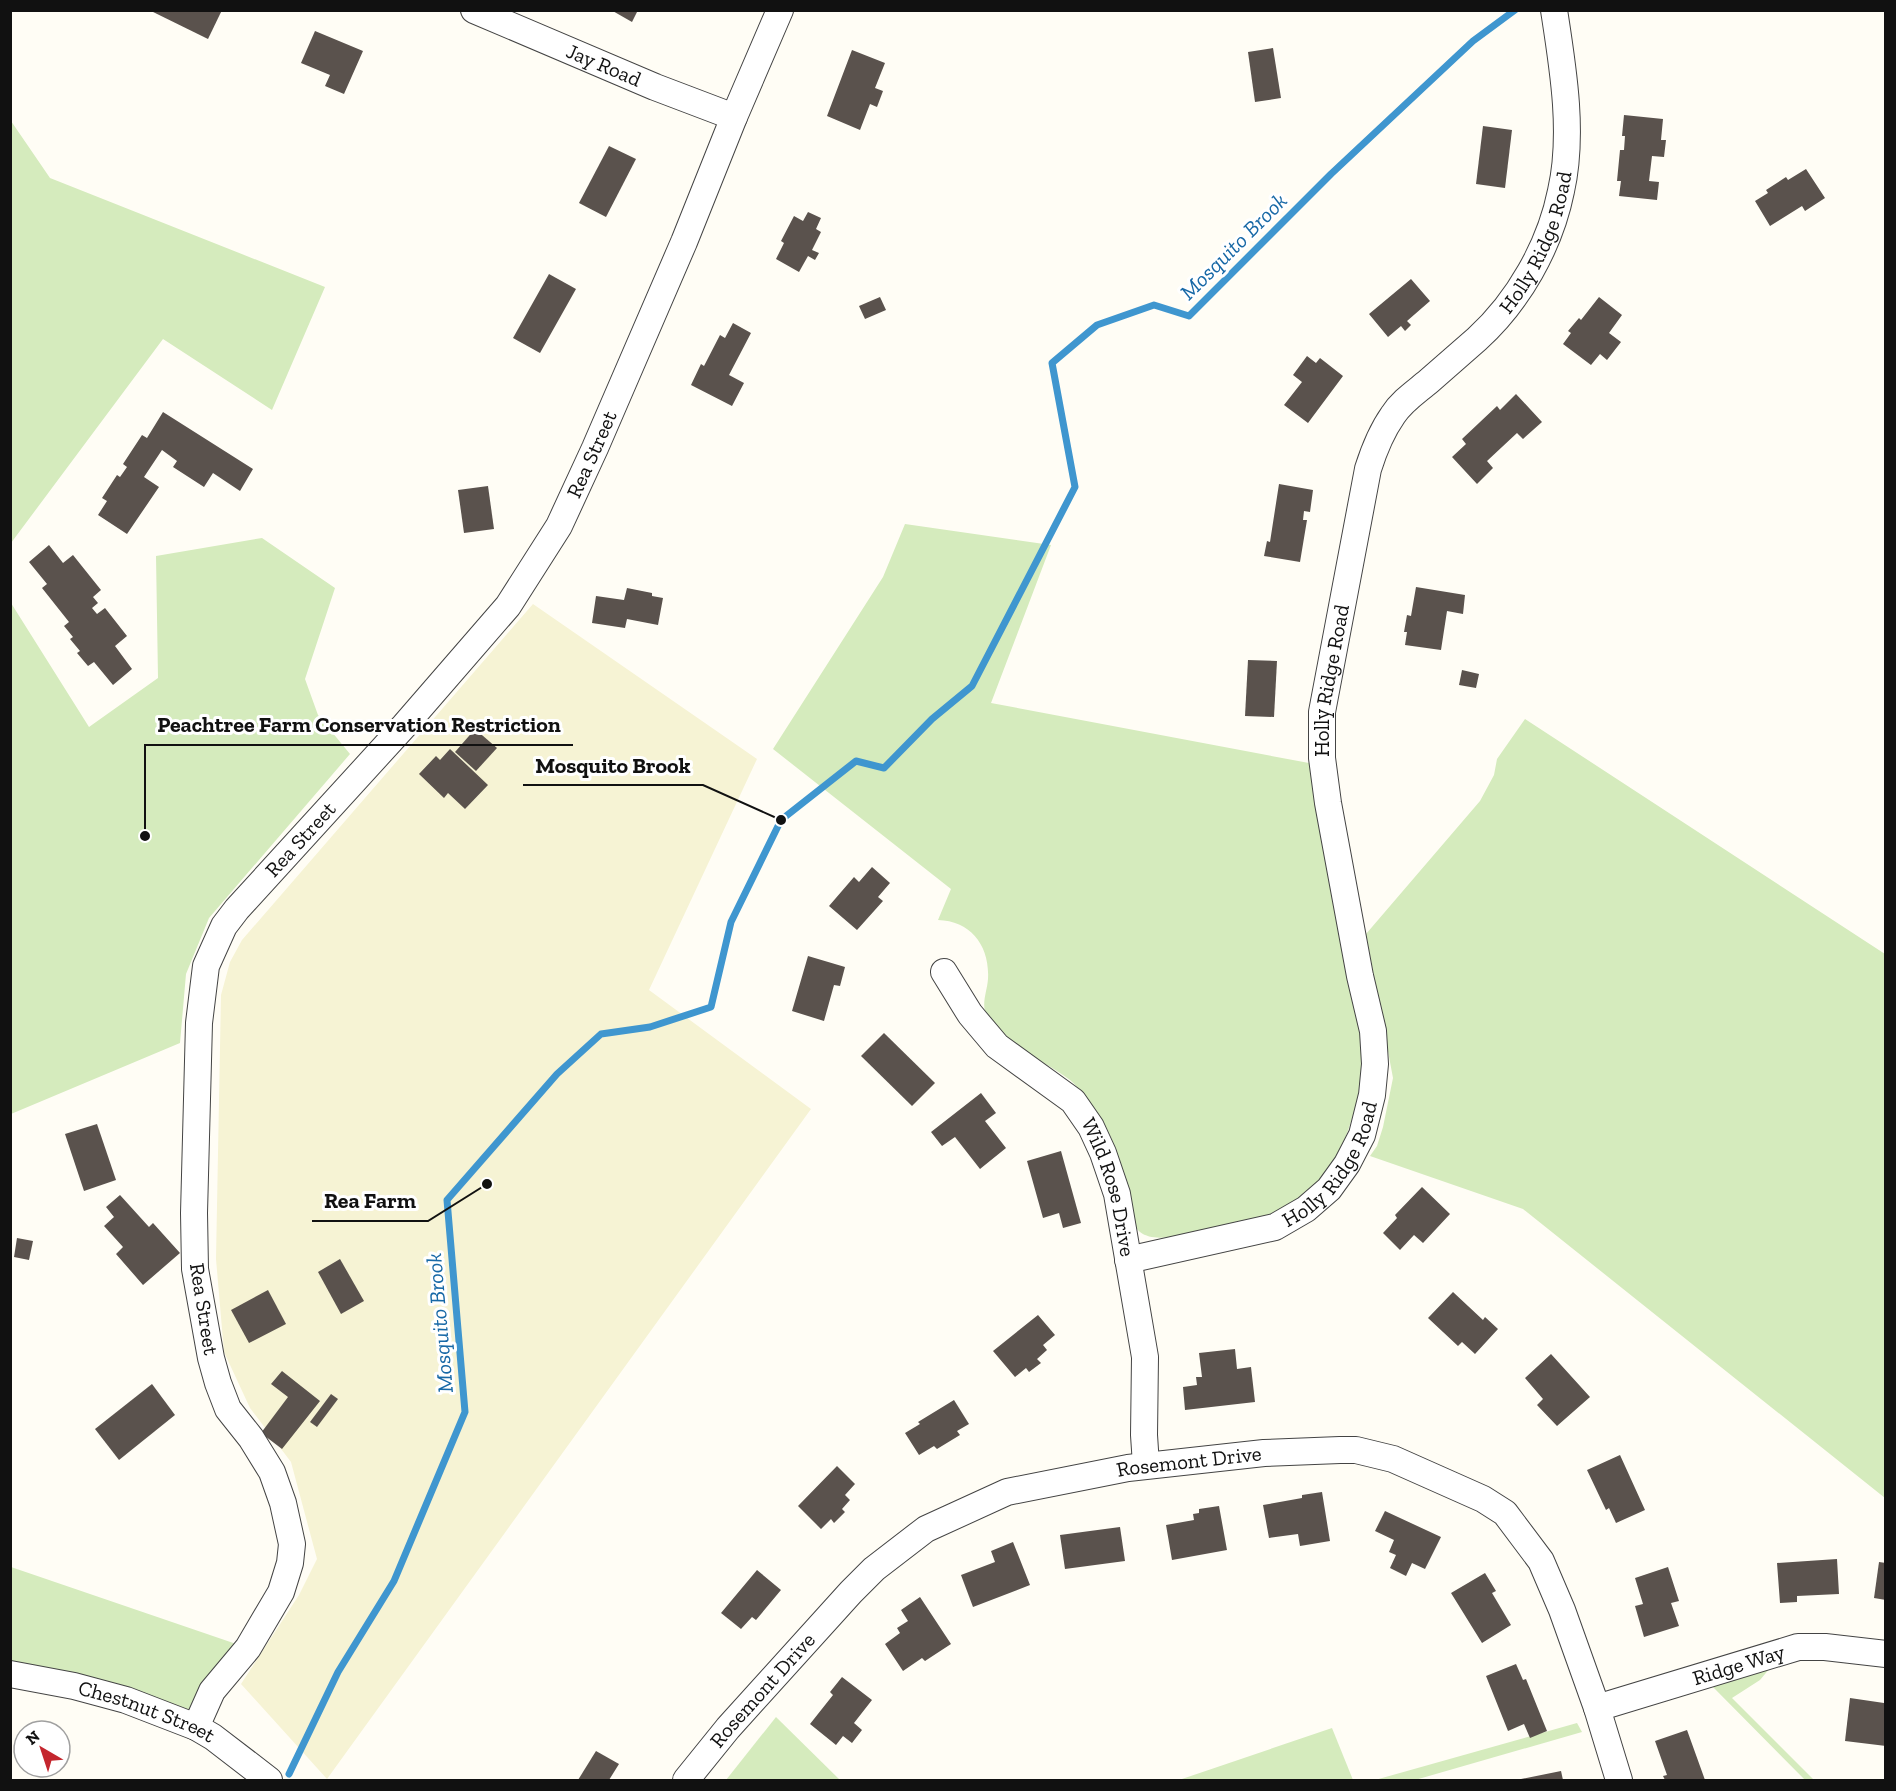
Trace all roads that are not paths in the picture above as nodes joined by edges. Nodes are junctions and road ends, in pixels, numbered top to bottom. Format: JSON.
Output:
{"nodes":[{"id":1,"x":474,"y":10,"type":"edge"},
{"id":2,"x":780,"y":10,"type":"edge"},
{"id":3,"x":1554,"y":10,"type":"edge"},
{"id":4,"x":734,"y":117,"type":"junction"},
{"id":5,"x":944,"y":972,"type":"dead end"},
{"id":6,"x":1128,"y":1260,"type":"junction"},
{"id":7,"x":1146,"y":1465,"type":"junction"},
{"id":8,"x":1886,"y":1654,"type":"edge"},
{"id":9,"x":10,"y":1674,"type":"edge"},
{"id":10,"x":1597,"y":1708,"type":"junction"},
{"id":11,"x":196,"y":1727,"type":"junction"},
{"id":12,"x":269,"y":1780,"type":"edge"},
{"id":13,"x":686,"y":1780,"type":"edge"},
{"id":14,"x":1619,"y":1780,"type":"edge"}],
"edges":[{"from":1,"to":4,"type":"street","name":"Jay Road"},
{"from":2,"to":4,"type":"street","name":"Rea Street"},
{"from":3,"to":6,"type":"street","name":"Holly Ridge Road"},
{"from":4,"to":11,"type":"street","name":"Rea Street"},
{"from":5,"to":6,"type":"street","name":"Wild Rose Drive"},
{"from":6,"to":7,"type":"street","name":"Wild Rose Drive"},
{"from":7,"to":10,"type":"street","name":"Rosemont Drive"},
{"from":7,"to":13,"type":"street","name":"Rosemont Drive"},
{"from":8,"to":10,"type":"street","name":"Ridge Way"},
{"from":9,"to":11,"type":"street","name":"Chestnut Street"},
{"from":10,"to":14,"type":"street","name":"Rosemont Drive"},
{"from":11,"to":12,"type":"street","name":"Chestnut Street"}]}
